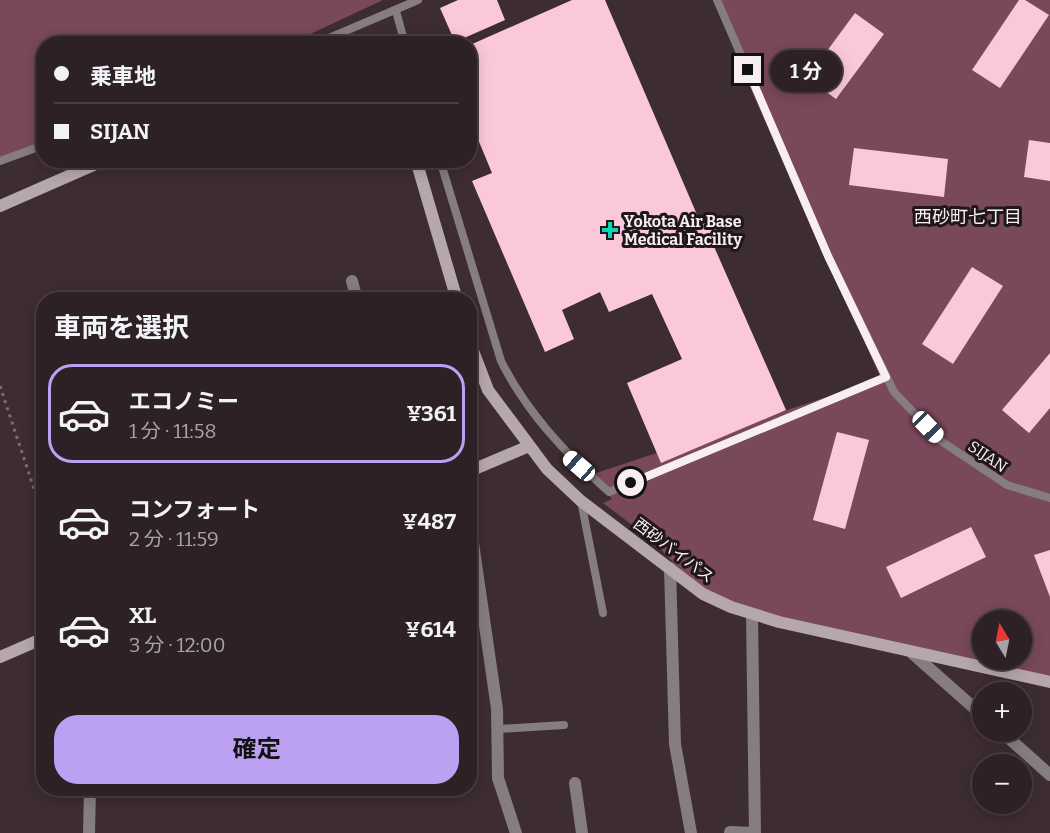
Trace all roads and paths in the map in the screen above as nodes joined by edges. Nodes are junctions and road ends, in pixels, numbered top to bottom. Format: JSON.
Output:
{"nodes":[{"id":1,"x":418,"y":0,"type":"edge"},
{"id":2,"x":717,"y":0,"type":"edge"},
{"id":3,"x":396,"y":11,"type":"junction"},
{"id":4,"x":335,"y":36,"type":"edge"},
{"id":5,"x":403,"y":36,"type":"edge"},
{"id":6,"x":36,"y":148,"type":"edge"},
{"id":7,"x":0,"y":161,"type":"edge"},
{"id":8,"x":87,"y":168,"type":"edge"},
{"id":9,"x":418,"y":168,"type":"edge"},
{"id":10,"x":442,"y":168,"type":"edge"},
{"id":11,"x":0,"y":206,"type":"edge"},
{"id":12,"x":352,"y":281,"type":"dead end"},
{"id":13,"x":355,"y":292,"type":"edge"},
{"id":14,"x":455,"y":292,"type":"edge"},
{"id":15,"x":477,"y":361,"type":"edge"},
{"id":16,"x":886,"y":377,"type":"junction"},
{"id":17,"x":0,"y":386,"type":"edge"},
{"id":18,"x":529,"y":446,"type":"junction"},
{"id":19,"x":477,"y":468,"type":"edge"},
{"id":20,"x":36,"y":495,"type":"edge"},
{"id":21,"x":1050,"y":498,"type":"edge"},
{"id":22,"x":581,"y":501,"type":"junction"},
{"id":23,"x":670,"y":568,"type":"junction"},
{"id":24,"x":477,"y":572,"type":"edge"},
{"id":25,"x":603,"y":613,"type":"dead end"},
{"id":26,"x":752,"y":614,"type":"junction"},
{"id":27,"x":36,"y":641,"type":"edge"},
{"id":28,"x":912,"y":653,"type":"junction"},
{"id":29,"x":0,"y":657,"type":"edge"},
{"id":30,"x":1050,"y":682,"type":"edge"},
{"id":31,"x":972,"y":706,"type":"edge"},
{"id":32,"x":564,"y":725,"type":"dead end"},
{"id":33,"x":499,"y":729,"type":"junction"},
{"id":34,"x":1013,"y":742,"type":"edge"},
{"id":35,"x":1050,"y":775,"type":"edge"},
{"id":36,"x":575,"y":783,"type":"dead end"},
{"id":37,"x":90,"y":796,"type":"edge"},
{"id":38,"x":730,"y":832,"type":"edge"},
{"id":39,"x":89,"y":833,"type":"edge"},
{"id":40,"x":516,"y":833,"type":"edge"},
{"id":41,"x":582,"y":833,"type":"edge"},
{"id":42,"x":691,"y":833,"type":"edge"},
{"id":43,"x":754,"y":833,"type":"edge"}],
"edges":[{"from":1,"to":3,"type":"lane"},
{"from":2,"to":16,"type":"lane","name":"SIJAN"},
{"from":3,"to":4,"type":"lane"},
{"from":3,"to":5,"type":"lane"},
{"from":6,"to":7,"type":"lane"},
{"from":8,"to":11,"type":"street"},
{"from":9,"to":14,"type":"street"},
{"from":10,"to":16,"type":"lane"},
{"from":12,"to":13,"type":"street"},
{"from":15,"to":18,"type":"street","name":"西砂バイパス"},
{"from":16,"to":21,"type":"lane","name":"SIJAN"},
{"from":17,"to":20,"type":"path"},
{"from":18,"to":19,"type":"street"},
{"from":18,"to":22,"type":"street","name":"西砂バイパス"},
{"from":22,"to":23,"type":"street","name":"西砂バイパス"},
{"from":22,"to":25,"type":"lane"},
{"from":23,"to":26,"type":"street","name":"西砂バイパス"},
{"from":23,"to":42,"type":"street"},
{"from":24,"to":33,"type":"street"},
{"from":26,"to":28,"type":"street","name":"西砂バイパス"},
{"from":26,"to":43,"type":"street"},
{"from":27,"to":29,"type":"street"},
{"from":28,"to":30,"type":"street","name":"西砂バイパス"},
{"from":28,"to":31,"type":"street"},
{"from":32,"to":33,"type":"lane"},
{"from":33,"to":40,"type":"street"},
{"from":34,"to":35,"type":"street"},
{"from":36,"to":41,"type":"street"},
{"from":37,"to":39,"type":"street"},
{"from":38,"to":43,"type":"street"}]}
